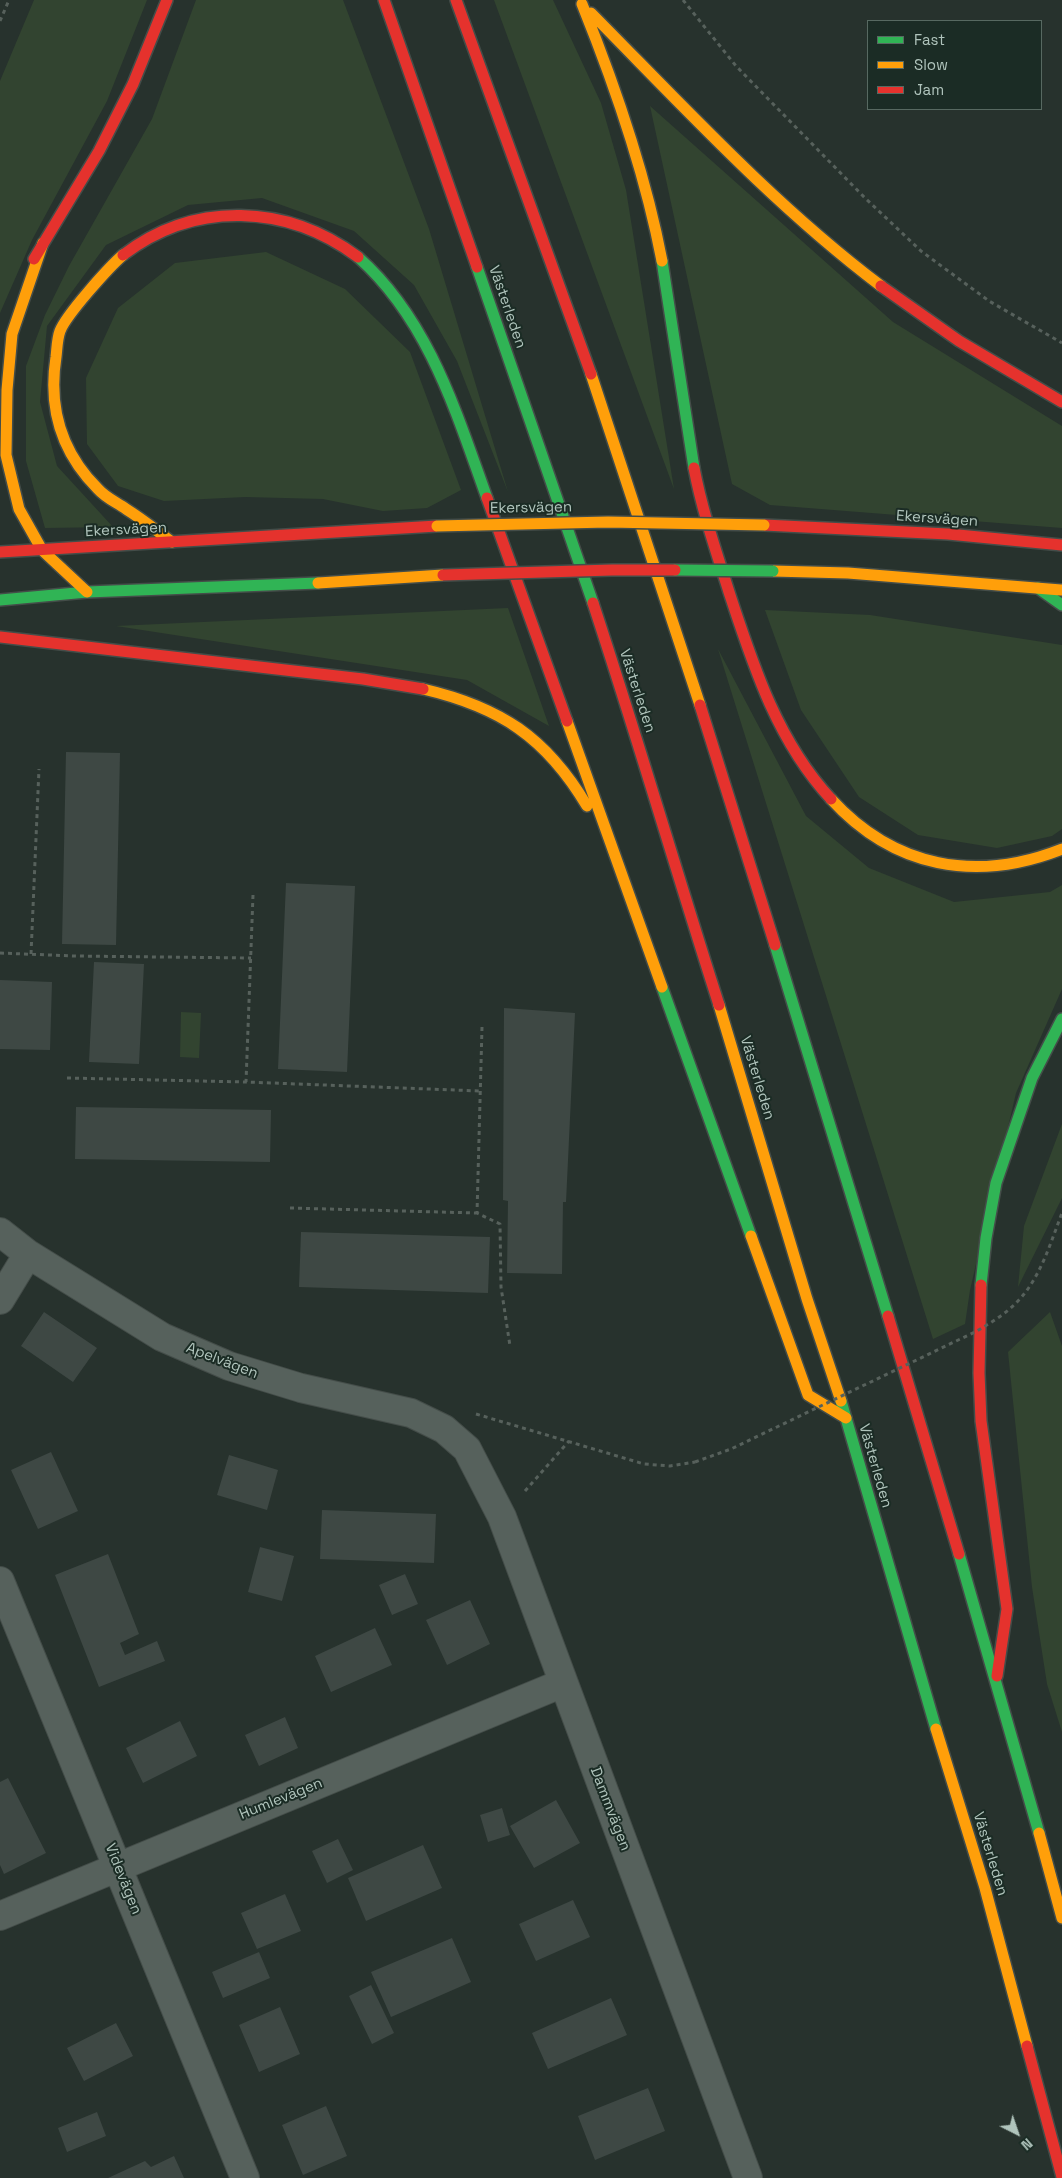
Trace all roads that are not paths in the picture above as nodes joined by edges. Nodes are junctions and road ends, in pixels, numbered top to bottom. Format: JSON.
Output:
{"nodes":[{"id":1,"x":167,"y":0,"type":"edge"},
{"id":2,"x":384,"y":0,"type":"edge"},
{"id":3,"x":456,"y":0,"type":"edge"},
{"id":4,"x":580,"y":2,"type":"edge"},
{"id":5,"x":43,"y":243,"type":"junction"},
{"id":6,"x":11,"y":300,"type":"dead end"},
{"id":7,"x":1062,"y":402,"type":"edge"},
{"id":8,"x":172,"y":542,"type":"junction"},
{"id":9,"x":1062,"y":545,"type":"edge"},
{"id":10,"x":42,"y":550,"type":"junction"},
{"id":11,"x":0,"y":552,"type":"edge"},
{"id":12,"x":1038,"y":588,"type":"junction"},
{"id":13,"x":1062,"y":590,"type":"edge"},
{"id":14,"x":87,"y":592,"type":"junction"},
{"id":15,"x":0,"y":600,"type":"edge"},
{"id":16,"x":1062,"y":605,"type":"edge"},
{"id":17,"x":0,"y":637,"type":"edge"},
{"id":18,"x":1062,"y":849,"type":"edge"},
{"id":19,"x":613,"y":853,"type":"junction"},
{"id":20,"x":1062,"y":1019,"type":"edge"},
{"id":21,"x":0,"y":1232,"type":"edge"},
{"id":22,"x":28,"y":1254,"type":"junction"},
{"id":23,"x":0,"y":1300,"type":"edge"},
{"id":24,"x":846,"y":1418,"type":"junction"},
{"id":25,"x":462,"y":1444,"type":"joint"},
{"id":26,"x":0,"y":1581,"type":"edge"},
{"id":27,"x":563,"y":1683,"type":"junction"},
{"id":28,"x":996,"y":1684,"type":"junction"},
{"id":29,"x":118,"y":1867,"type":"junction"},
{"id":30,"x":0,"y":1916,"type":"edge"},
{"id":31,"x":1062,"y":1918,"type":"edge"},
{"id":32,"x":1062,"y":2177,"type":"edge"},
{"id":33,"x":246,"y":2178,"type":"edge"},
{"id":34,"x":748,"y":2178,"type":"edge"}],
"edges":[{"from":1,"to":5,"type":"main road"},
{"from":2,"to":24,"type":"main road","name":"Västerleden"},
{"from":3,"to":28,"type":"main road"},
{"from":4,"to":7,"type":"main road"},
{"from":4,"to":18,"type":"main road"},
{"from":5,"to":6,"type":"main road"},
{"from":5,"to":10,"type":"main road"},
{"from":8,"to":9,"type":"main road","name":"Ekersvägen","bridge":true},
{"from":8,"to":10,"type":"main road","name":"Ekersvägen"},
{"from":8,"to":19,"type":"main road"},
{"from":10,"to":11,"type":"main road","name":"Ekersvägen"},
{"from":10,"to":14,"type":"main road"},
{"from":12,"to":13,"type":"main road"},
{"from":12,"to":14,"type":"main road","bridge":true},
{"from":12,"to":16,"type":"main road"},
{"from":14,"to":15,"type":"main road"},
{"from":17,"to":19,"type":"main road"},
{"from":19,"to":24,"type":"main road"},
{"from":20,"to":28,"type":"main road"},
{"from":21,"to":22,"type":"street","name":"Apelvägen"},
{"from":22,"to":23,"type":"street"},
{"from":22,"to":25,"type":"street","name":"Apelvägen"},
{"from":24,"to":32,"type":"main road","name":"Västerleden"},
{"from":25,"to":27,"type":"street","name":"Dammvägen"},
{"from":26,"to":29,"type":"street","name":"Videvägen"},
{"from":27,"to":29,"type":"street","name":"Humlevägen"},
{"from":27,"to":34,"type":"street","name":"Dammvägen"},
{"from":28,"to":31,"type":"main road"},
{"from":29,"to":30,"type":"street","name":"Humlevägen"},
{"from":29,"to":33,"type":"street","name":"Videvägen"}]}
